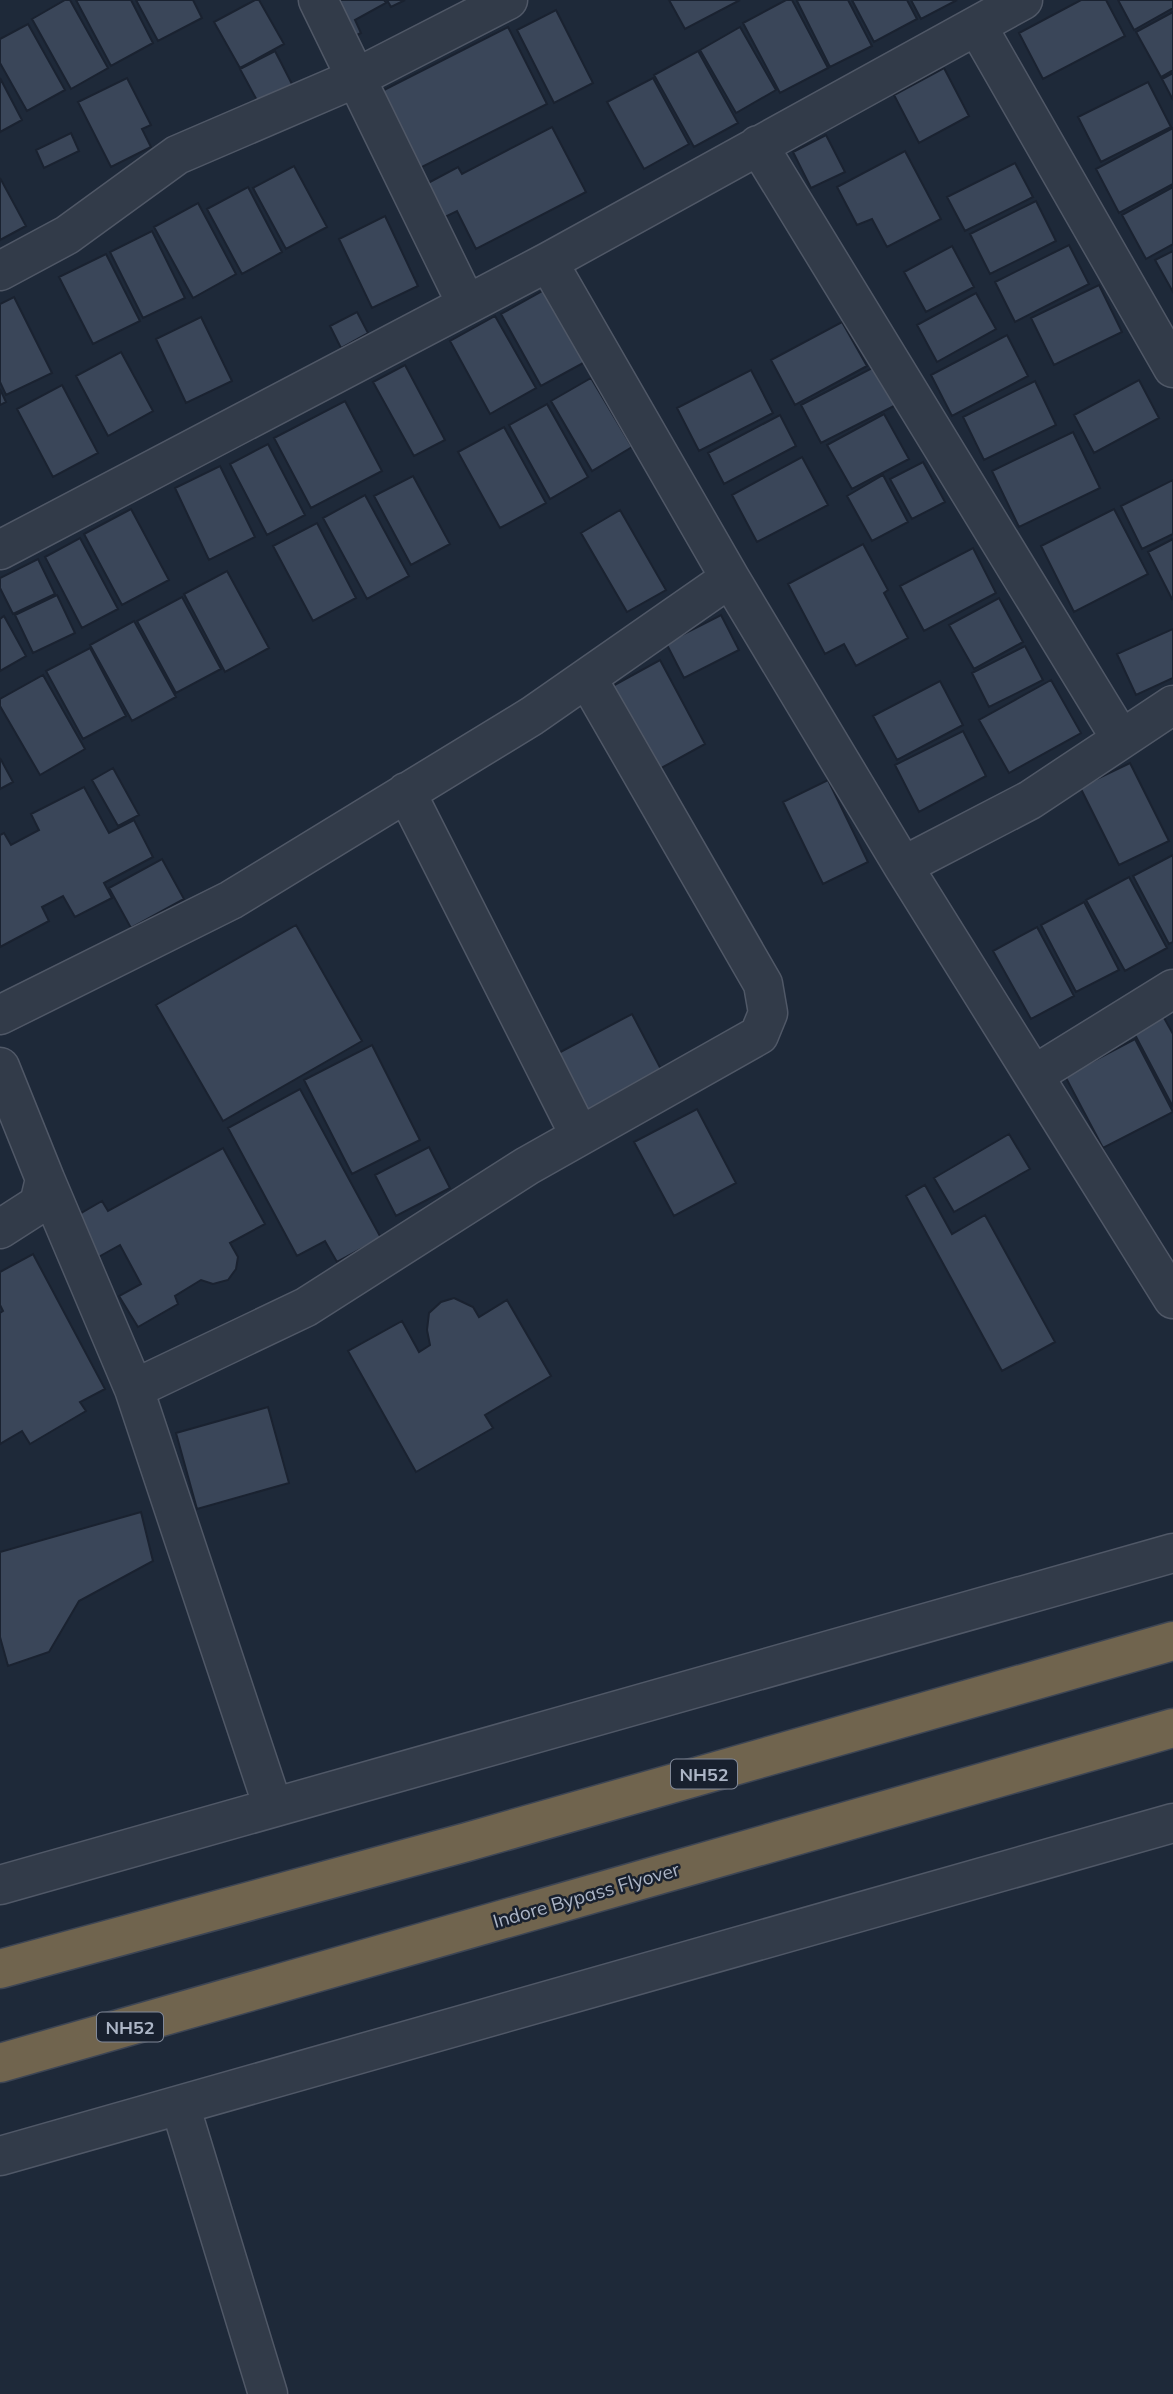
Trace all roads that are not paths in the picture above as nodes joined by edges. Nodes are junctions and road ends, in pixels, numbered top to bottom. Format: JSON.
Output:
{"nodes":[{"id":1,"x":318,"y":0,"type":"edge"},
{"id":2,"x":508,"y":0,"type":"edge"},
{"id":3,"x":1023,"y":0,"type":"edge"},
{"id":4,"x":977,"y":26,"type":"junction"},
{"id":5,"x":356,"y":78,"type":"junction"},
{"id":6,"x":758,"y":145,"type":"junction"},
{"id":7,"x":548,"y":262,"type":"junction"},
{"id":8,"x":0,"y":271,"type":"edge"},
{"id":9,"x":466,"y":303,"type":"junction"},
{"id":10,"x":1173,"y":369,"type":"edge"},
{"id":11,"x":0,"y":550,"type":"edge"},
{"id":12,"x":730,"y":578,"type":"junction"},
{"id":13,"x":587,"y":678,"type":"junction"},
{"id":14,"x":1173,"y":705,"type":"edge"},
{"id":15,"x":1121,"y":739,"type":"junction"},
{"id":16,"x":406,"y":792,"type":"junction"},
{"id":17,"x":903,"y":866,"type":"junction"},
{"id":18,"x":1173,"y":989,"type":"edge"},
{"id":19,"x":0,"y":1015,"type":"edge"},
{"id":20,"x":0,"y":1068,"type":"edge"},
{"id":21,"x":1034,"y":1075,"type":"junction"},
{"id":22,"x":580,"y":1136,"type":"junction"},
{"id":23,"x":45,"y":1179,"type":"junction"},
{"id":24,"x":0,"y":1229,"type":"edge"},
{"id":25,"x":1168,"y":1278,"type":"edge"},
{"id":26,"x":134,"y":1389,"type":"junction"},
{"id":27,"x":1173,"y":1553,"type":"edge"},
{"id":28,"x":1173,"y":1641,"type":"edge"},
{"id":29,"x":1173,"y":1728,"type":"edge"},
{"id":30,"x":273,"y":1807,"type":"junction"},
{"id":31,"x":1173,"y":1823,"type":"edge"},
{"id":32,"x":0,"y":1885,"type":"edge"},
{"id":33,"x":0,"y":1969,"type":"edge"},
{"id":34,"x":0,"y":2063,"type":"edge"},
{"id":35,"x":180,"y":2105,"type":"junction"},
{"id":36,"x":0,"y":2156,"type":"edge"},
{"id":37,"x":268,"y":2394,"type":"edge"}],
"edges":[{"from":1,"to":5,"type":"street"},
{"from":2,"to":5,"type":"street"},
{"from":3,"to":4,"type":"street"},
{"from":4,"to":6,"type":"street"},
{"from":4,"to":10,"type":"street"},
{"from":5,"to":8,"type":"street"},
{"from":5,"to":9,"type":"street"},
{"from":6,"to":7,"type":"street"},
{"from":6,"to":15,"type":"street"},
{"from":7,"to":9,"type":"street"},
{"from":7,"to":12,"type":"street"},
{"from":9,"to":11,"type":"street"},
{"from":12,"to":13,"type":"street"},
{"from":12,"to":17,"type":"street"},
{"from":13,"to":16,"type":"street"},
{"from":13,"to":22,"type":"street"},
{"from":14,"to":15,"type":"street"},
{"from":15,"to":17,"type":"street"},
{"from":16,"to":19,"type":"street"},
{"from":16,"to":22,"type":"street"},
{"from":17,"to":21,"type":"street"},
{"from":18,"to":21,"type":"street"},
{"from":20,"to":23,"type":"street"},
{"from":21,"to":25,"type":"street"},
{"from":22,"to":26,"type":"street"},
{"from":23,"to":24,"type":"street"},
{"from":23,"to":26,"type":"street"},
{"from":26,"to":30,"type":"street"},
{"from":27,"to":30,"type":"street"},
{"from":28,"to":33,"type":"highway","number":"NH52"},
{"from":29,"to":34,"type":"highway","name":"Indore Bypass Flyover","number":"NH52"},
{"from":30,"to":32,"type":"street"},
{"from":31,"to":35,"type":"street"},
{"from":35,"to":36,"type":"street"},
{"from":35,"to":37,"type":"street"}]}
